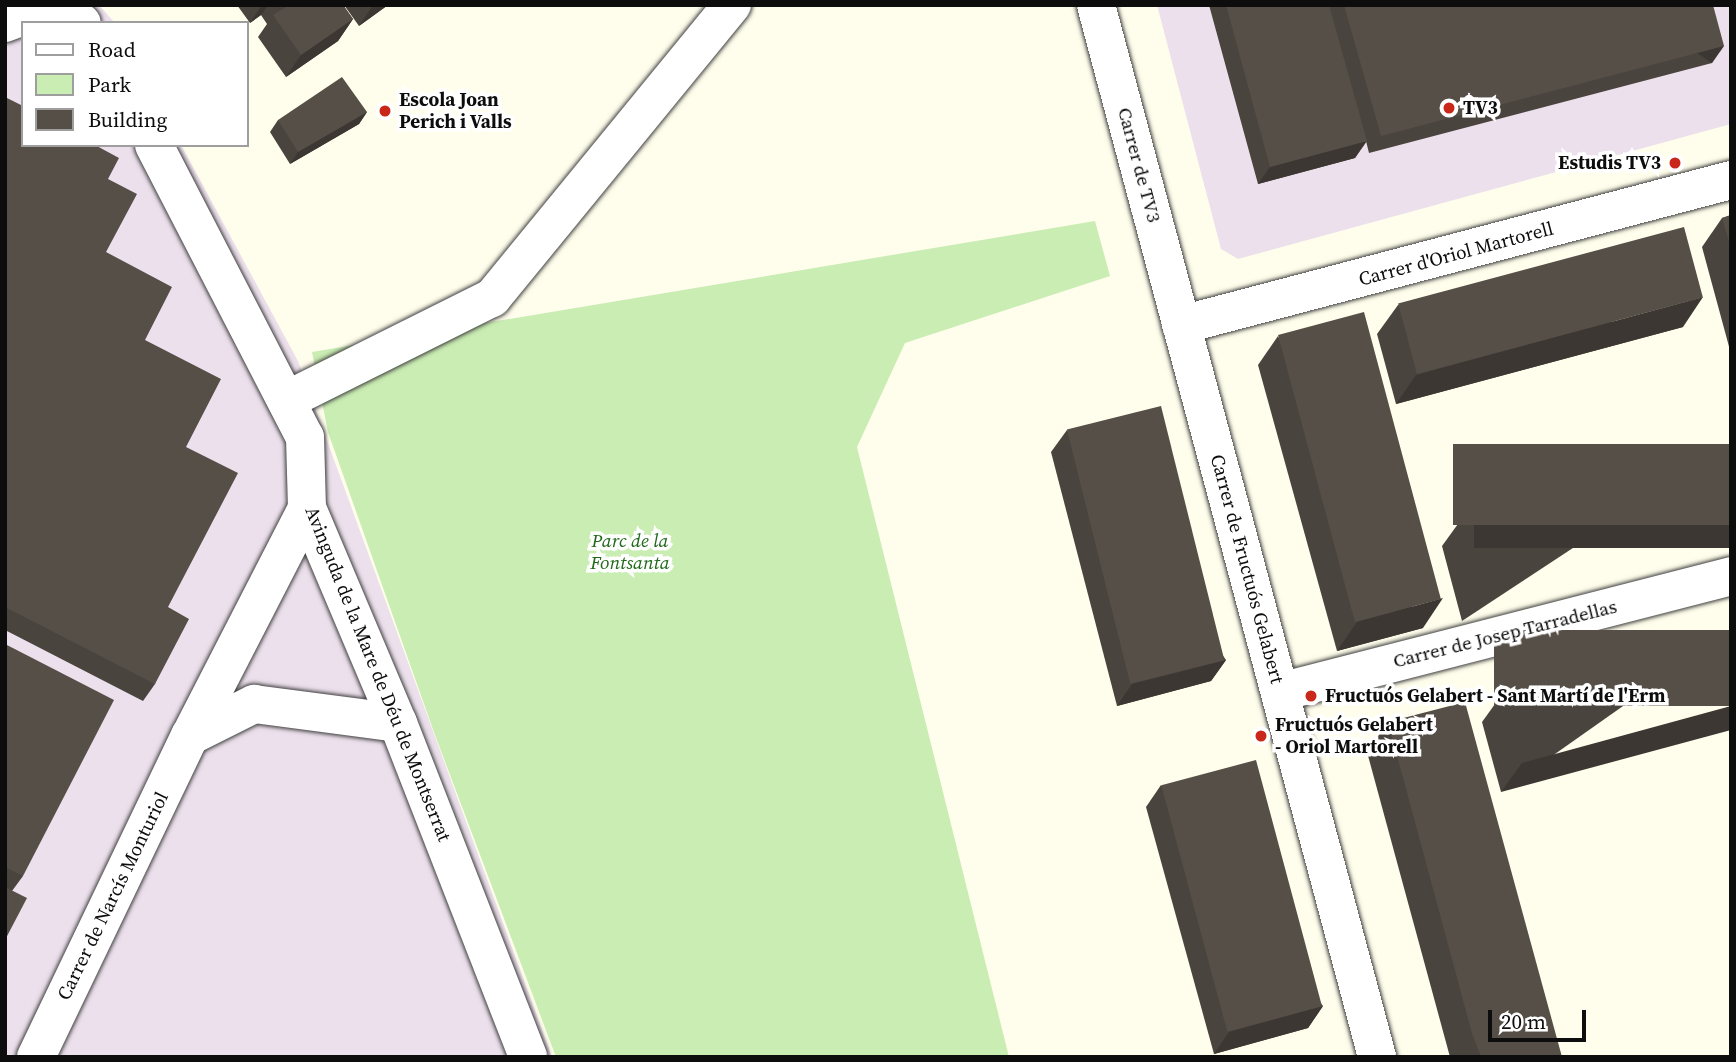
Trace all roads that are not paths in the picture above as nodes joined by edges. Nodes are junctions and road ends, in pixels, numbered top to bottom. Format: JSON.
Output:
{"nodes":[{"id":1,"x":54,"y":5,"type":"edge"},
{"id":2,"x":732,"y":5,"type":"edge"},
{"id":3,"x":1096,"y":5,"type":"edge"},
{"id":4,"x":79,"y":21,"type":"edge"},
{"id":5,"x":5,"y":23,"type":"edge"},
{"id":6,"x":155,"y":147,"type":"edge"},
{"id":7,"x":1731,"y":180,"type":"edge"},
{"id":8,"x":1181,"y":325,"type":"junction"},
{"id":9,"x":287,"y":400,"type":"junction"},
{"id":10,"x":307,"y":508,"type":"junction"},
{"id":11,"x":1731,"y":576,"type":"edge"},
{"id":12,"x":1280,"y":692,"type":"junction"},
{"id":13,"x":398,"y":723,"type":"junction"},
{"id":14,"x":190,"y":736,"type":"junction"},
{"id":15,"x":36,"y":1057,"type":"edge"},
{"id":16,"x":528,"y":1057,"type":"edge"},
{"id":17,"x":1377,"y":1057,"type":"edge"}],
"edges":[{"from":1,"to":4,"type":"street"},
{"from":1,"to":5,"type":"street"},
{"from":2,"to":9,"type":"street"},
{"from":3,"to":8,"type":"street","name":"Carrer de TV3"},
{"from":6,"to":9,"type":"street","name":"Avinguda de la Mare de Déu de Montserrat"},
{"from":7,"to":8,"type":"street","name":"Carrer d'Oriol Martorell"},
{"from":8,"to":12,"type":"street","name":"Carrer de Fructuós Gelabert"},
{"from":9,"to":10,"type":"street","name":"Avinguda de la Mare de Déu de Montserrat"},
{"from":10,"to":13,"type":"street","name":"Avinguda de la Mare de Déu de Montserrat"},
{"from":10,"to":14,"type":"street","name":"Carrer de Narcís Monturiol"},
{"from":11,"to":12,"type":"street","name":"Carrer de Josep Tarradellas"},
{"from":12,"to":17,"type":"street","name":"Carrer de Fructuós Gelabert"},
{"from":13,"to":14,"type":"street"},
{"from":13,"to":16,"type":"street","name":"Avinguda de la Mare de Déu de Montserrat"},
{"from":14,"to":15,"type":"street","name":"Carrer de Narcís Monturiol"}]}
